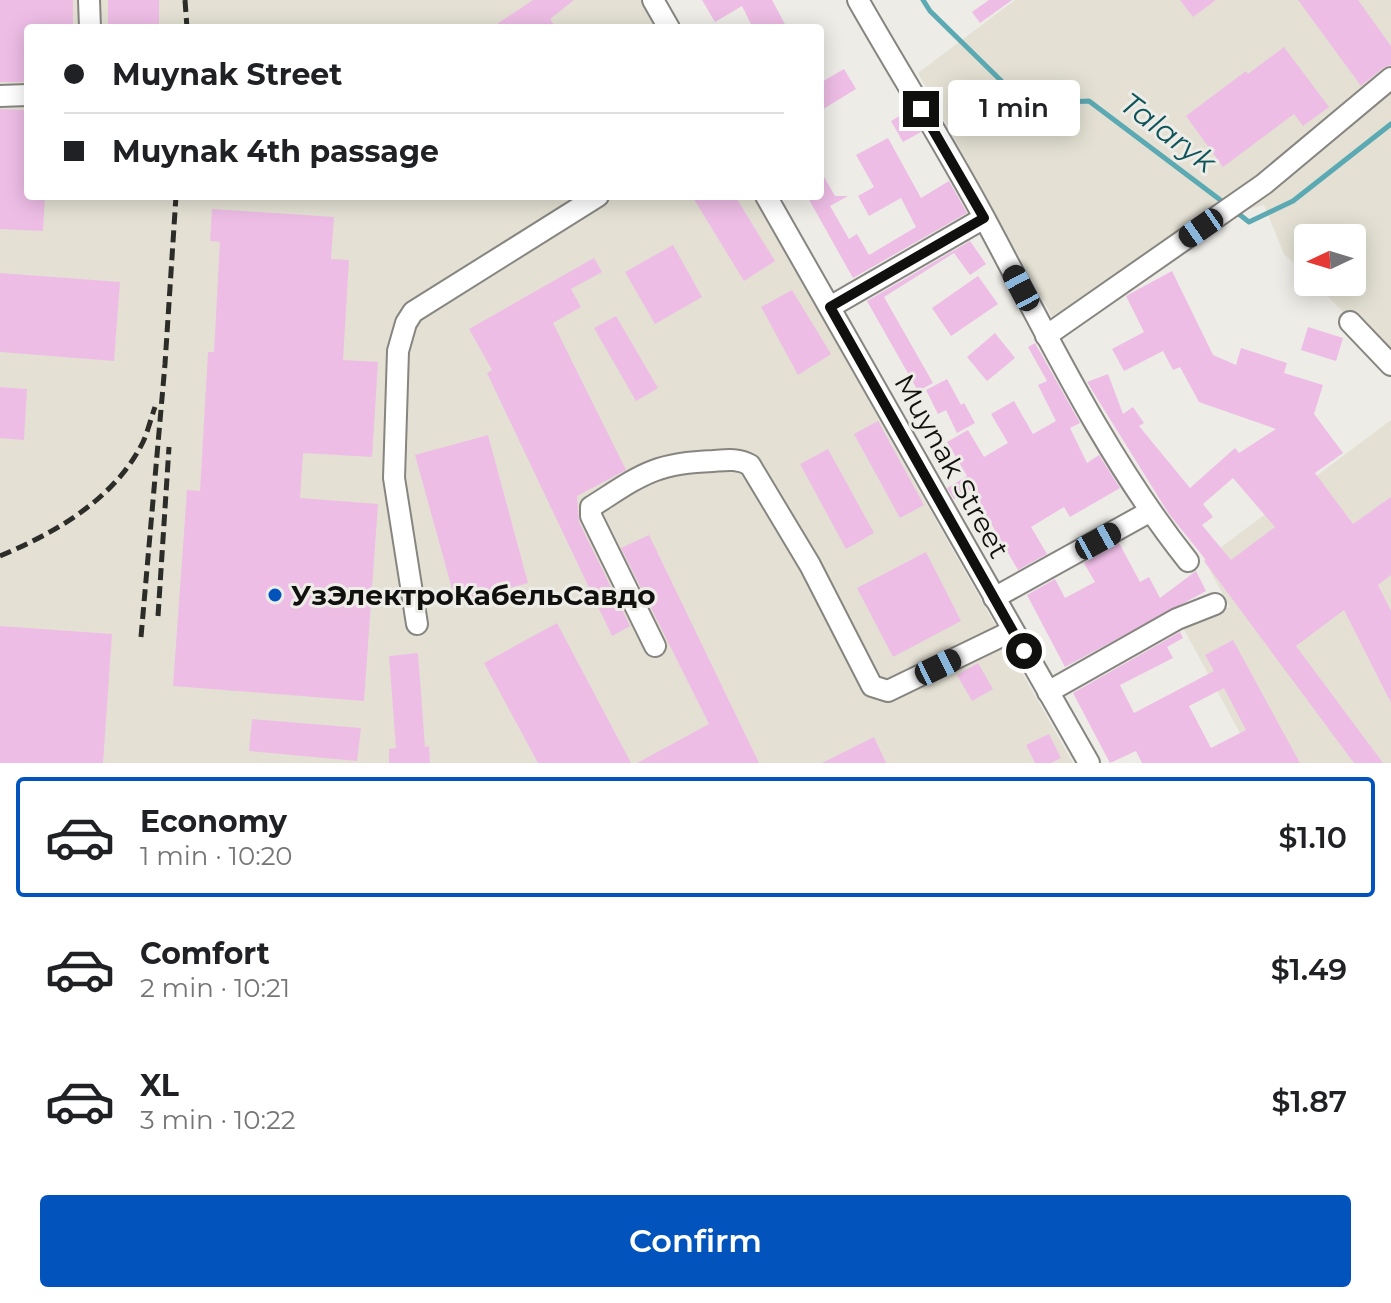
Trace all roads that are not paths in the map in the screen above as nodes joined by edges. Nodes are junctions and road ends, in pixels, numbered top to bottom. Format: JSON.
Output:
{"nodes":[{"id":1,"x":89,"y":0,"type":"edge"},
{"id":2,"x":653,"y":0,"type":"edge"},
{"id":3,"x":858,"y":0,"type":"edge"},
{"id":4,"x":90,"y":24,"type":"edge"},
{"id":5,"x":667,"y":24,"type":"edge"},
{"id":6,"x":1391,"y":78,"type":"edge"},
{"id":7,"x":24,"y":95,"type":"edge"},
{"id":8,"x":0,"y":96,"type":"edge"},
{"id":9,"x":592,"y":200,"type":"edge"},
{"id":10,"x":768,"y":200,"type":"edge"},
{"id":11,"x":984,"y":218,"type":"junction"},
{"id":12,"x":830,"y":307,"type":"junction"},
{"id":13,"x":1350,"y":322,"type":"dead end"},
{"id":14,"x":1046,"y":336,"type":"junction"},
{"id":15,"x":1391,"y":365,"type":"edge"},
{"id":16,"x":1149,"y":512,"type":"junction"},
{"id":17,"x":1188,"y":561,"type":"dead end"},
{"id":18,"x":994,"y":598,"type":"junction"},
{"id":19,"x":1215,"y":604,"type":"dead end"},
{"id":20,"x":417,"y":624,"type":"dead end"},
{"id":21,"x":1012,"y":631,"type":"junction"},
{"id":22,"x":655,"y":646,"type":"dead end"},
{"id":23,"x":1048,"y":692,"type":"junction"},
{"id":24,"x":1089,"y":763,"type":"edge"}],
"edges":[{"from":1,"to":4,"type":"street"},
{"from":2,"to":5,"type":"street"},
{"from":3,"to":11,"type":"street"},
{"from":6,"to":14,"type":"street"},
{"from":7,"to":8,"type":"street"},
{"from":9,"to":20,"type":"street"},
{"from":10,"to":12,"type":"street","name":"Muynak Street"},
{"from":11,"to":12,"type":"street"},
{"from":11,"to":14,"type":"street"},
{"from":12,"to":18,"type":"street","name":"Muynak Street"},
{"from":13,"to":15,"type":"street"},
{"from":14,"to":16,"type":"street"},
{"from":16,"to":17,"type":"street"},
{"from":16,"to":18,"type":"street"},
{"from":18,"to":21,"type":"street","name":"Muynak Street"},
{"from":19,"to":23,"type":"street"},
{"from":21,"to":22,"type":"street"},
{"from":21,"to":23,"type":"street","name":"Muynak Street"},
{"from":23,"to":24,"type":"street","name":"Muynak Street"}]}
